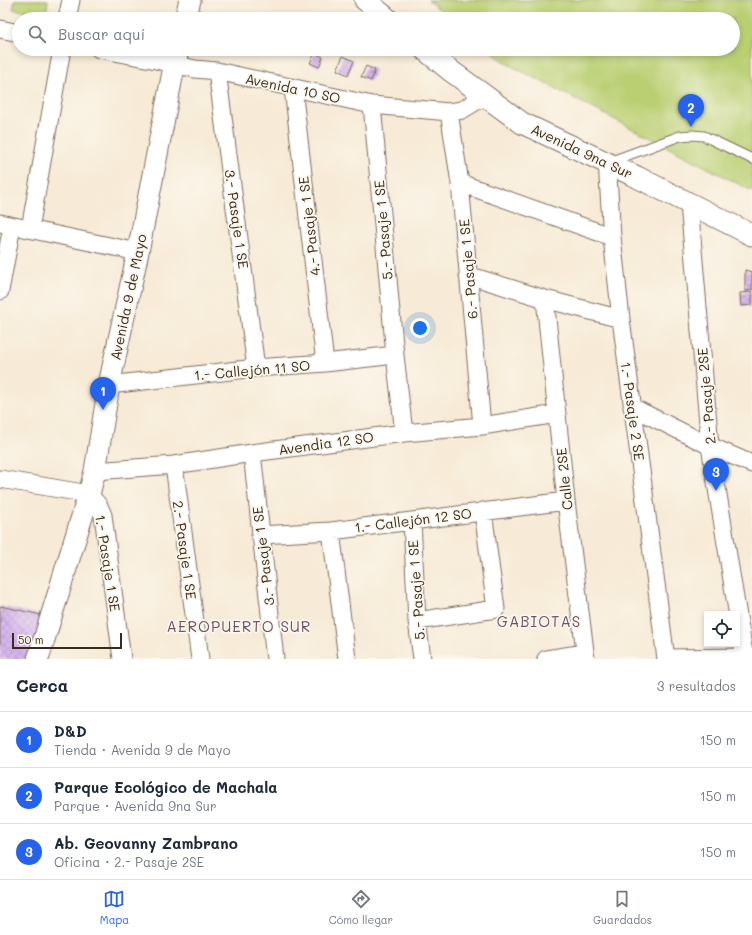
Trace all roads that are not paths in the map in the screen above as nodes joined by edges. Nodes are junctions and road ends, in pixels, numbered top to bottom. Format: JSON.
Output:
{"nodes":[{"id":1,"x":71,"y":0,"type":"edge"},
{"id":2,"x":190,"y":0,"type":"edge"},
{"id":3,"x":365,"y":0,"type":"edge"},
{"id":4,"x":68,"y":12,"type":"edge"},
{"id":5,"x":187,"y":12,"type":"edge"},
{"id":6,"x":380,"y":12,"type":"edge"},
{"id":7,"x":0,"y":29,"type":"edge"},
{"id":8,"x":12,"y":32,"type":"edge"},
{"id":9,"x":61,"y":56,"type":"edge"},
{"id":10,"x":135,"y":56,"type":"edge"},
{"id":11,"x":433,"y":56,"type":"edge"},
{"id":12,"x":176,"y":57,"type":"edge"},
{"id":13,"x":217,"y":71,"type":"junction"},
{"id":14,"x":293,"y":88,"type":"junction"},
{"id":15,"x":486,"y":96,"type":"junction"},
{"id":16,"x":372,"y":104,"type":"junction"},
{"id":17,"x":449,"y":112,"type":"junction"},
{"id":18,"x":752,"y":159,"type":"edge"},
{"id":19,"x":607,"y":162,"type":"junction"},
{"id":20,"x":460,"y":183,"type":"junction"},
{"id":21,"x":689,"y":203,"type":"junction"},
{"id":22,"x":6,"y":225,"type":"edge"},
{"id":23,"x":30,"y":230,"type":"junction"},
{"id":24,"x":752,"y":234,"type":"edge"},
{"id":25,"x":612,"y":237,"type":"junction"},
{"id":26,"x":138,"y":252,"type":"junction"},
{"id":27,"x":468,"y":275,"type":"junction"},
{"id":28,"x":0,"y":291,"type":"edge"},
{"id":29,"x":545,"y":299,"type":"junction"},
{"id":30,"x":620,"y":320,"type":"junction"},
{"id":31,"x":395,"y":355,"type":"junction"},
{"id":32,"x":325,"y":363,"type":"junction"},
{"id":33,"x":256,"y":368,"type":"junction"},
{"id":34,"x":109,"y":385,"type":"junction"},
{"id":35,"x":632,"y":407,"type":"junction"},
{"id":36,"x":557,"y":414,"type":"junction"},
{"id":37,"x":482,"y":426,"type":"junction"},
{"id":38,"x":404,"y":433,"type":"junction"},
{"id":39,"x":710,"y":446,"type":"junction"},
{"id":40,"x":252,"y":453,"type":"junction"},
{"id":41,"x":752,"y":464,"type":"edge"},
{"id":42,"x":174,"y":465,"type":"junction"},
{"id":43,"x":95,"y":471,"type":"junction"},
{"id":44,"x":0,"y":478,"type":"edge"},
{"id":45,"x":89,"y":494,"type":"junction"},
{"id":46,"x":566,"y":501,"type":"junction"},
{"id":47,"x":483,"y":511,"type":"junction"},
{"id":48,"x":412,"y":522,"type":"junction"},
{"id":49,"x":331,"y":531,"type":"junction"},
{"id":50,"x":260,"y":535,"type":"junction"},
{"id":51,"x":417,"y":621,"type":"junction"},
{"id":52,"x":586,"y":656,"type":"edge"},
{"id":53,"x":748,"y":658,"type":"edge"},
{"id":54,"x":38,"y":659,"type":"edge"},
{"id":55,"x":122,"y":659,"type":"edge"},
{"id":56,"x":200,"y":659,"type":"edge"},
{"id":57,"x":275,"y":659,"type":"edge"},
{"id":58,"x":347,"y":659,"type":"edge"},
{"id":59,"x":422,"y":659,"type":"edge"},
{"id":60,"x":546,"y":659,"type":"edge"},
{"id":61,"x":666,"y":659,"type":"edge"}],
"edges":[{"from":1,"to":4,"type":"street"},
{"from":2,"to":5,"type":"street"},
{"from":3,"to":6,"type":"street"},
{"from":7,"to":8,"type":"street"},
{"from":9,"to":23,"type":"street"},
{"from":10,"to":12,"type":"street","name":"Avenida 10 SO"},
{"from":11,"to":15,"type":"street","name":"Avenida 9na Sur"},
{"from":12,"to":13,"type":"street","name":"Avenida 10 SO"},
{"from":12,"to":26,"type":"street","name":"Avenida 9 de Mayo"},
{"from":13,"to":14,"type":"street","name":"Avenida 10 SO"},
{"from":13,"to":33,"type":"street","name":"3.- Pasaje 1 SE"},
{"from":14,"to":16,"type":"street","name":"Avenida 10 SO"},
{"from":14,"to":32,"type":"street","name":"4.- Pasaje 1 SE"},
{"from":15,"to":17,"type":"street","name":"Avenida 10 SO"},
{"from":15,"to":19,"type":"street","name":"Avenida 9na Sur"},
{"from":16,"to":17,"type":"street","name":"Avenida 10 SO"},
{"from":16,"to":31,"type":"street","name":"5.- Pasaje 1 SE"},
{"from":17,"to":20,"type":"street","name":"6.- Pasaje 1 SE"},
{"from":18,"to":19,"type":"lane"},
{"from":19,"to":21,"type":"street","name":"Avenida 9na Sur"},
{"from":19,"to":25,"type":"street","name":"1.- Pasaje 2 SE"},
{"from":20,"to":25,"type":"street"},
{"from":20,"to":27,"type":"street","name":"6.- Pasaje 1 SE"},
{"from":21,"to":24,"type":"street","name":"Avenida 9na Sur"},
{"from":21,"to":39,"type":"street","name":"2.- Pasaje 2SE"},
{"from":22,"to":23,"type":"street"},
{"from":22,"to":28,"type":"street"},
{"from":23,"to":26,"type":"street"},
{"from":25,"to":30,"type":"street","name":"1.- Pasaje 2 SE"},
{"from":26,"to":34,"type":"street","name":"Avenida 9 de Mayo"},
{"from":27,"to":29,"type":"street"},
{"from":27,"to":37,"type":"street","name":"6.- Pasaje 1 SE"},
{"from":29,"to":30,"type":"street"},
{"from":29,"to":36,"type":"street","name":"Calle 2SE"},
{"from":30,"to":35,"type":"street","name":"1.- Pasaje 2 SE"},
{"from":31,"to":32,"type":"street","name":"1.- Callejón 11 SO"},
{"from":31,"to":38,"type":"street","name":"5.- Pasaje 1 SE"},
{"from":32,"to":33,"type":"street","name":"1.- Callejón 11 SO"},
{"from":33,"to":34,"type":"street","name":"1.- Callejón 11 SO"},
{"from":34,"to":43,"type":"street","name":"Avenida 9 de Mayo"},
{"from":35,"to":39,"type":"street"},
{"from":35,"to":61,"type":"street","name":"1.- Pasaje 2 SE"},
{"from":36,"to":37,"type":"street","name":"Avendia 12 SO"},
{"from":36,"to":46,"type":"street","name":"Calle 2SE"},
{"from":37,"to":38,"type":"street","name":"Avendia 12 SO"},
{"from":38,"to":40,"type":"street","name":"Avendia 12 SO"},
{"from":39,"to":41,"type":"street"},
{"from":39,"to":53,"type":"street","name":"2.- Pasaje 2SE"},
{"from":40,"to":42,"type":"street","name":"Avendia 12 SO"},
{"from":40,"to":50,"type":"street","name":"3.- Pasaje 1 SE"},
{"from":42,"to":43,"type":"street","name":"Avendia 12 SO"},
{"from":42,"to":56,"type":"street","name":"2.- Pasaje 1 SE"},
{"from":43,"to":45,"type":"street","name":"Avenida 9 de Mayo"},
{"from":44,"to":45,"type":"street"},
{"from":45,"to":54,"type":"street","name":"Avenida 9 de Mayo"},
{"from":45,"to":55,"type":"street","name":"1.- Pasaje 1 SE"},
{"from":46,"to":47,"type":"street","name":"1.- Callejón 12 SO"},
{"from":46,"to":52,"type":"street","name":"Calle 2SE"},
{"from":47,"to":48,"type":"street","name":"1.- Callejón 12 SO"},
{"from":47,"to":51,"type":"street"},
{"from":48,"to":49,"type":"street","name":"1.- Callejón 12 SO"},
{"from":48,"to":51,"type":"street","name":"5.- Pasaje 1 SE"},
{"from":49,"to":50,"type":"street","name":"1.- Callejón 12 SO"},
{"from":49,"to":58,"type":"street"},
{"from":50,"to":57,"type":"street","name":"3.- Pasaje 1 SE"},
{"from":51,"to":59,"type":"street","name":"5.- Pasaje 1 SE"},
{"from":52,"to":60,"type":"street"},
{"from":53,"to":61,"type":"street"}]}
